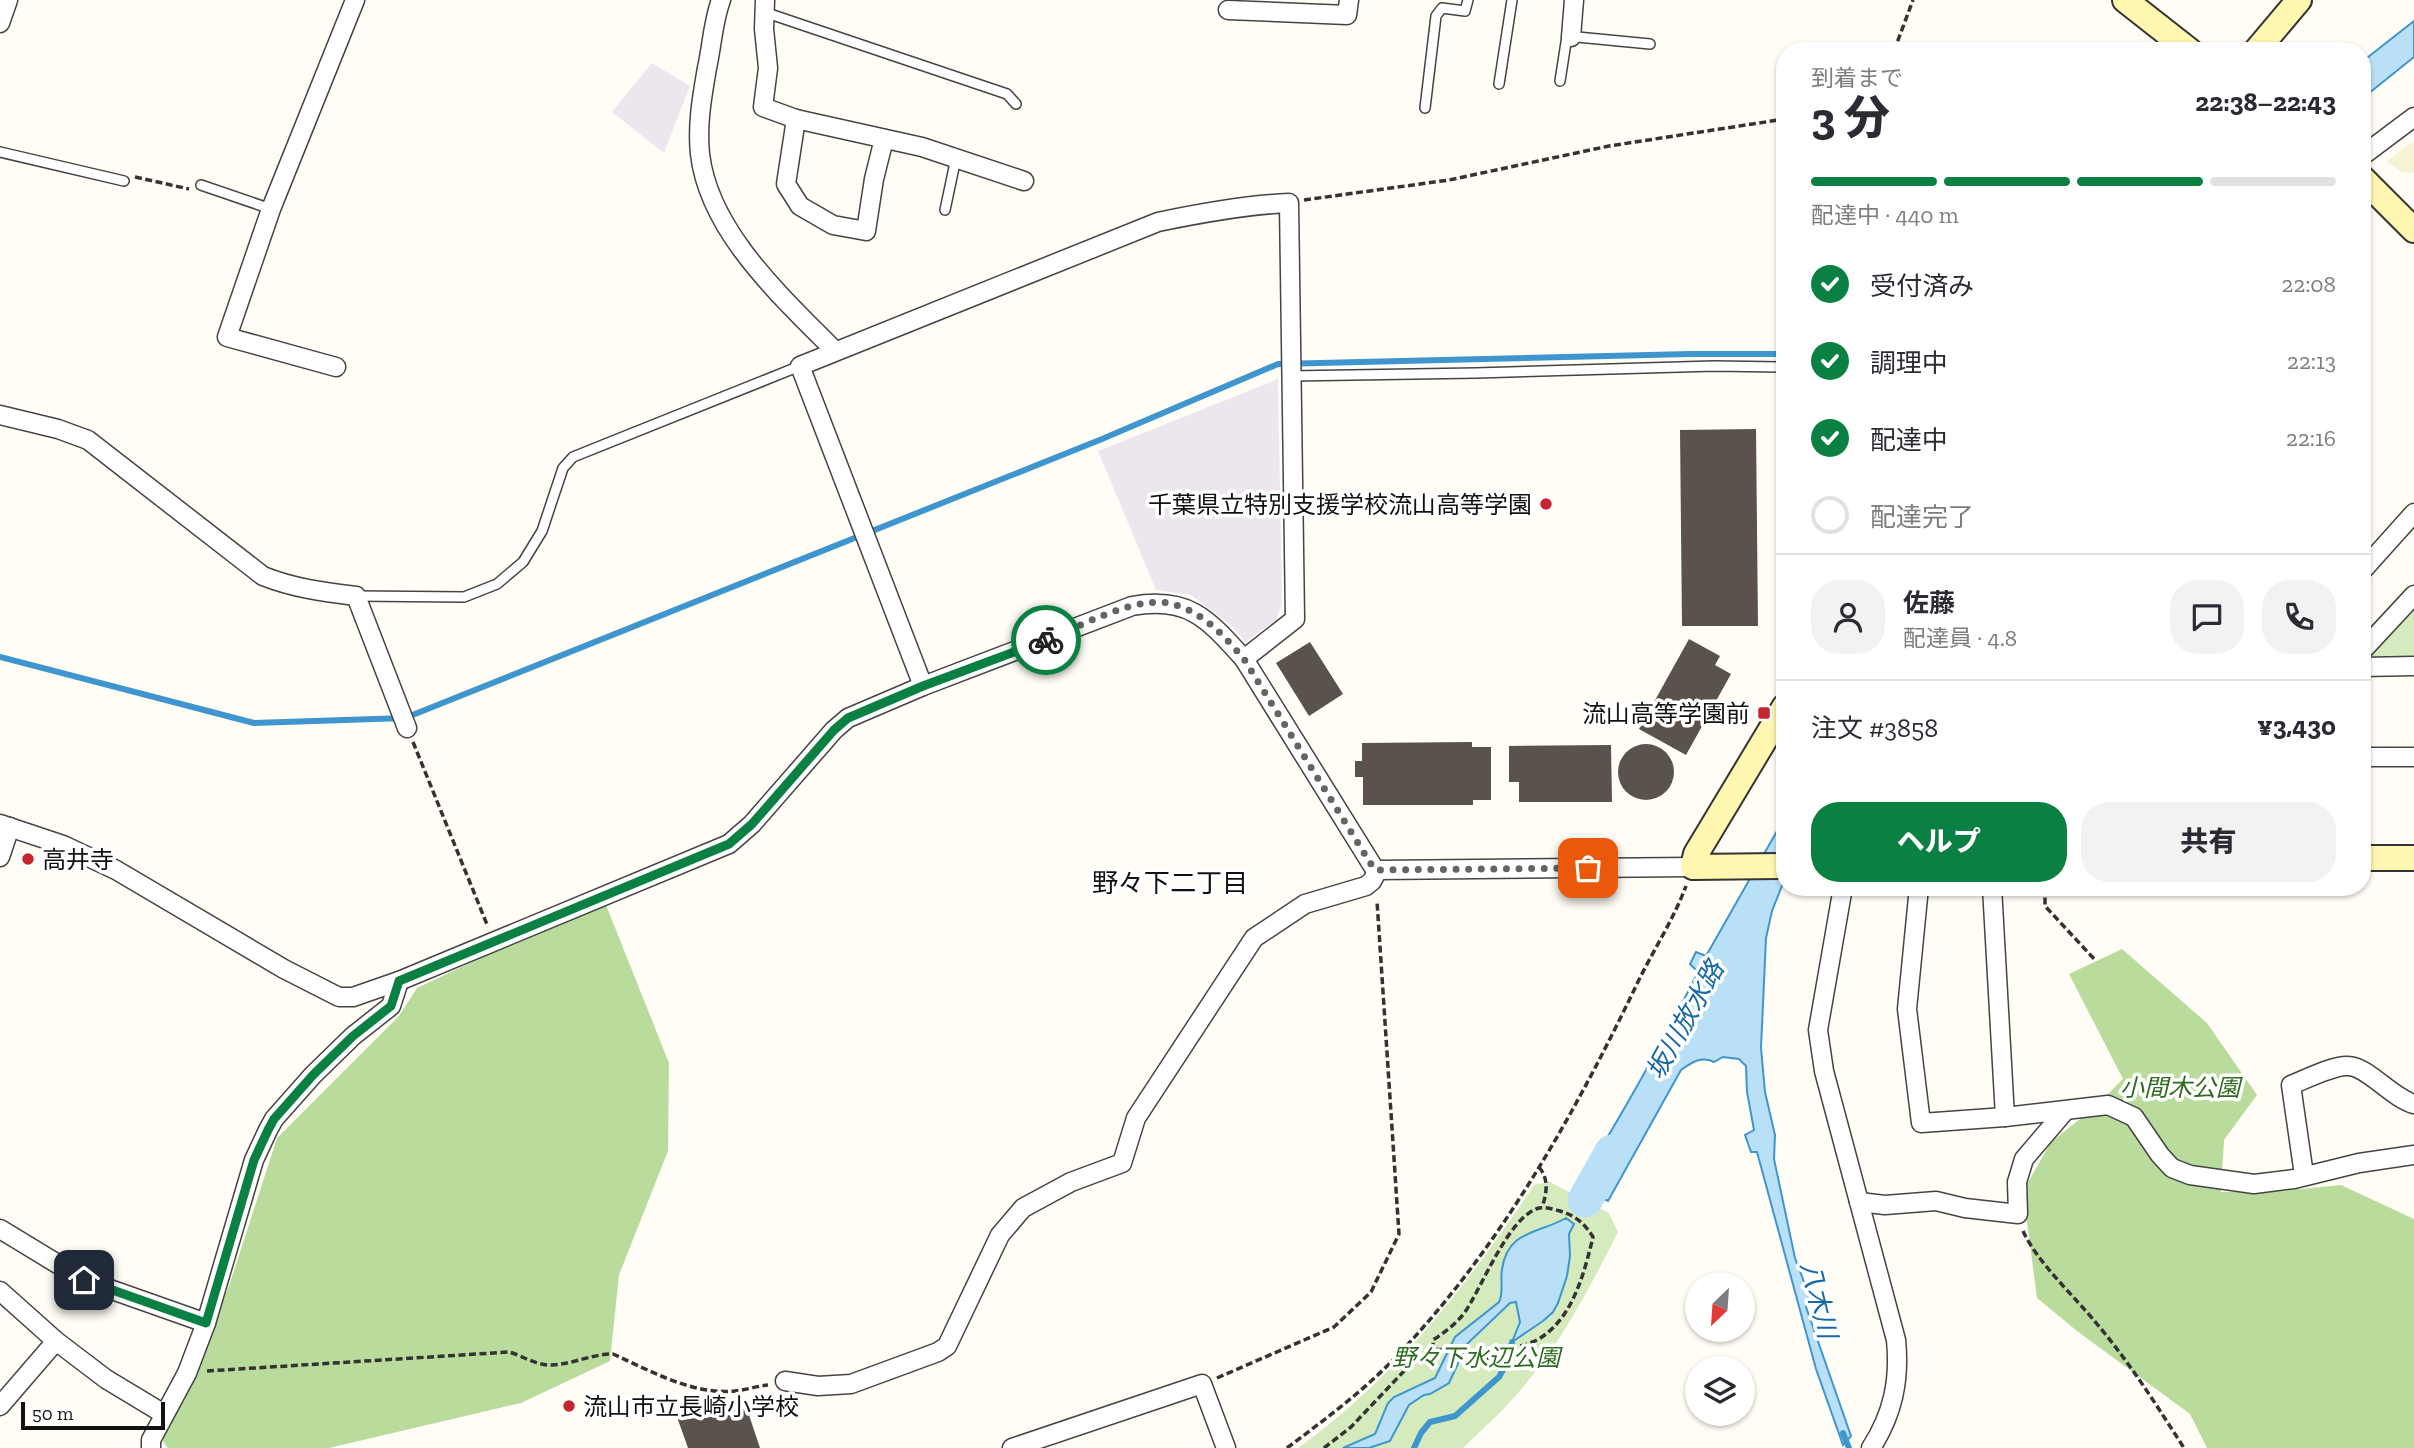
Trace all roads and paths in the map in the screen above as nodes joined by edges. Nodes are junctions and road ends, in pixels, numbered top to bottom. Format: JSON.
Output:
{"nodes":[{"id":1,"x":8,"y":0,"type":"edge"},
{"id":2,"x":355,"y":0,"type":"edge"},
{"id":3,"x":721,"y":0,"type":"edge"},
{"id":4,"x":1349,"y":0,"type":"edge"},
{"id":5,"x":1468,"y":0,"type":"edge"},
{"id":6,"x":1512,"y":0,"type":"edge"},
{"id":7,"x":1574,"y":0,"type":"edge"},
{"id":8,"x":1913,"y":0,"type":"edge"},
{"id":9,"x":2125,"y":0,"type":"edge"},
{"id":10,"x":2299,"y":0,"type":"edge"},
{"id":11,"x":1228,"y":5,"type":"edge"},
{"id":12,"x":765,"y":6,"type":"edge"},
{"id":13,"x":0,"y":23,"type":"edge"},
{"id":14,"x":1571,"y":37,"type":"junction"},
{"id":15,"x":1897,"y":42,"type":"edge"},
{"id":16,"x":2179,"y":42,"type":"edge"},
{"id":17,"x":2264,"y":42,"type":"edge"},
{"id":18,"x":1650,"y":44,"type":"dead end"},
{"id":19,"x":1560,"y":81,"type":"dead end"},
{"id":20,"x":1499,"y":83,"type":"dead end"},
{"id":21,"x":1016,"y":104,"type":"dead end"},
{"id":22,"x":1424,"y":108,"type":"dead end"},
{"id":23,"x":2414,"y":117,"type":"edge"},
{"id":24,"x":796,"y":119,"type":"junction"},
{"id":25,"x":1776,"y":120,"type":"edge"},
{"id":26,"x":884,"y":139,"type":"junction"},
{"id":27,"x":2371,"y":149,"type":"edge"},
{"id":28,"x":0,"y":152,"type":"edge"},
{"id":29,"x":956,"y":158,"type":"junction"},
{"id":30,"x":124,"y":181,"type":"joint"},
{"id":31,"x":1024,"y":181,"type":"dead end"},
{"id":32,"x":201,"y":185,"type":"joint"},
{"id":33,"x":2371,"y":186,"type":"edge"},
{"id":34,"x":1289,"y":203,"type":"junction"},
{"id":35,"x":271,"y":209,"type":"junction"},
{"id":36,"x":945,"y":210,"type":"dead end"},
{"id":37,"x":2410,"y":218,"type":"edge"},
{"id":38,"x":834,"y":351,"type":"junction"},
{"id":39,"x":800,"y":366,"type":"junction"},
{"id":40,"x":336,"y":367,"type":"dead end"},
{"id":41,"x":1776,"y":367,"type":"edge"},
{"id":42,"x":1290,"y":376,"type":"junction"},
{"id":43,"x":0,"y":415,"type":"edge"},
{"id":44,"x":2414,"y":513,"type":"edge"},
{"id":45,"x":2371,"y":561,"type":"edge"},
{"id":46,"x":2414,"y":595,"type":"edge"},
{"id":47,"x":356,"y":596,"type":"junction"},
{"id":48,"x":2371,"y":641,"type":"edge"},
{"id":49,"x":1244,"y":659,"type":"junction"},
{"id":50,"x":2414,"y":666,"type":"edge"},
{"id":51,"x":2371,"y":667,"type":"edge"},
{"id":52,"x":923,"y":686,"type":"junction"},
{"id":53,"x":404,"y":721,"type":"joint"},
{"id":54,"x":1776,"y":721,"type":"edge"},
{"id":55,"x":2371,"y":757,"type":"edge"},
{"id":56,"x":2414,"y":757,"type":"edge"},
{"id":57,"x":5,"y":825,"type":"edge"},
{"id":58,"x":0,"y":857,"type":"edge"},
{"id":59,"x":2371,"y":858,"type":"edge"},
{"id":60,"x":2414,"y":858,"type":"edge"},
{"id":61,"x":1701,"y":866,"type":"junction"},
{"id":62,"x":1776,"y":866,"type":"edge"},
{"id":63,"x":1375,"y":876,"type":"junction"},
{"id":64,"x":1841,"y":896,"type":"edge"},
{"id":65,"x":1918,"y":896,"type":"edge"},
{"id":66,"x":1993,"y":896,"type":"edge"},
{"id":67,"x":2045,"y":896,"type":"edge"},
{"id":68,"x":494,"y":941,"type":"junction"},
{"id":69,"x":2096,"y":961,"type":"dead end"},
{"id":70,"x":399,"y":981,"type":"junction"},
{"id":71,"x":2414,"y":1104,"type":"edge"},
{"id":72,"x":2065,"y":1111,"type":"junction"},
{"id":73,"x":2006,"y":1117,"type":"junction"},
{"id":74,"x":2414,"y":1155,"type":"edge"},
{"id":75,"x":1539,"y":1166,"type":"junction"},
{"id":76,"x":2304,"y":1175,"type":"junction"},
{"id":77,"x":1859,"y":1202,"type":"junction"},
{"id":78,"x":1542,"y":1207,"type":"junction"},
{"id":79,"x":2018,"y":1214,"type":"junction"},
{"id":80,"x":0,"y":1229,"type":"edge"},
{"id":81,"x":0,"y":1291,"type":"edge"},
{"id":82,"x":206,"y":1323,"type":"junction"},
{"id":83,"x":56,"y":1341,"type":"junction"},
{"id":84,"x":1433,"y":1349,"type":"junction"},
{"id":85,"x":187,"y":1373,"type":"junction"},
{"id":86,"x":785,"y":1381,"type":"joint"},
{"id":87,"x":1202,"y":1384,"type":"junction"},
{"id":88,"x":0,"y":1406,"type":"edge"},
{"id":89,"x":164,"y":1414,"type":"junction"},
{"id":90,"x":150,"y":1448,"type":"edge"},
{"id":91,"x":1012,"y":1448,"type":"edge"},
{"id":92,"x":1226,"y":1448,"type":"edge"},
{"id":93,"x":1287,"y":1448,"type":"edge"},
{"id":94,"x":1324,"y":1448,"type":"edge"},
{"id":95,"x":1871,"y":1448,"type":"edge"},
{"id":96,"x":2185,"y":1448,"type":"edge"}],
"edges":[{"from":1,"to":13,"type":"street"},
{"from":2,"to":35,"type":"street"},
{"from":3,"to":38,"type":"street"},
{"from":4,"to":11,"type":"street"},
{"from":5,"to":22,"type":"lane"},
{"from":6,"to":20,"type":"lane"},
{"from":7,"to":14,"type":"street"},
{"from":8,"to":15,"type":"path"},
{"from":9,"to":16,"type":"street"},
{"from":10,"to":17,"type":"street"},
{"from":12,"to":21,"type":"lane"},
{"from":12,"to":24,"type":"street"},
{"from":14,"to":18,"type":"lane"},
{"from":14,"to":19,"type":"lane"},
{"from":23,"to":27,"type":"street"},
{"from":24,"to":26,"type":"street"},
{"from":24,"to":26,"type":"street"},
{"from":25,"to":34,"type":"path"},
{"from":26,"to":29,"type":"street"},
{"from":28,"to":30,"type":"lane"},
{"from":29,"to":31,"type":"street"},
{"from":29,"to":36,"type":"lane"},
{"from":30,"to":32,"type":"path"},
{"from":32,"to":35,"type":"lane"},
{"from":33,"to":37,"type":"street"},
{"from":34,"to":38,"type":"street"},
{"from":34,"to":42,"type":"street"},
{"from":35,"to":40,"type":"street"},
{"from":38,"to":39,"type":"street"},
{"from":39,"to":47,"type":"lane"},
{"from":39,"to":52,"type":"street"},
{"from":41,"to":42,"type":"lane"},
{"from":42,"to":49,"type":"street"},
{"from":43,"to":47,"type":"street"},
{"from":44,"to":45,"type":"street"},
{"from":46,"to":48,"type":"street"},
{"from":47,"to":53,"type":"street"},
{"from":49,"to":52,"type":"street"},
{"from":49,"to":63,"type":"street"},
{"from":50,"to":51,"type":"street"},
{"from":52,"to":68,"type":"street"},
{"from":53,"to":68,"type":"path"},
{"from":54,"to":61,"type":"street"},
{"from":55,"to":56,"type":"street"},
{"from":57,"to":58,"type":"street"},
{"from":57,"to":70,"type":"street"},
{"from":59,"to":60,"type":"street"},
{"from":61,"to":62,"type":"street"},
{"from":61,"to":63,"type":"street"},
{"from":61,"to":75,"type":"path"},
{"from":63,"to":86,"type":"street"},
{"from":63,"to":87,"type":"path"},
{"from":64,"to":77,"type":"street"},
{"from":65,"to":73,"type":"street"},
{"from":66,"to":73,"type":"street"},
{"from":67,"to":69,"type":"path"},
{"from":68,"to":70,"type":"street"},
{"from":70,"to":82,"type":"street"},
{"from":71,"to":76,"type":"street"},
{"from":72,"to":73,"type":"street"},
{"from":72,"to":76,"type":"street"},
{"from":72,"to":79,"type":"street"},
{"from":74,"to":76,"type":"street"},
{"from":75,"to":78,"type":"path"},
{"from":75,"to":93,"type":"path"},
{"from":77,"to":79,"type":"street"},
{"from":77,"to":95,"type":"street"},
{"from":78,"to":84,"type":"path"},
{"from":78,"to":84,"type":"path"},
{"from":79,"to":96,"type":"path"},
{"from":80,"to":82,"type":"street"},
{"from":81,"to":83,"type":"street"},
{"from":82,"to":85,"type":"street"},
{"from":83,"to":88,"type":"street"},
{"from":83,"to":89,"type":"street"},
{"from":84,"to":94,"type":"path"},
{"from":85,"to":86,"type":"path"},
{"from":85,"to":89,"type":"street"},
{"from":87,"to":91,"type":"street"},
{"from":87,"to":92,"type":"street"},
{"from":89,"to":90,"type":"street"}]}
